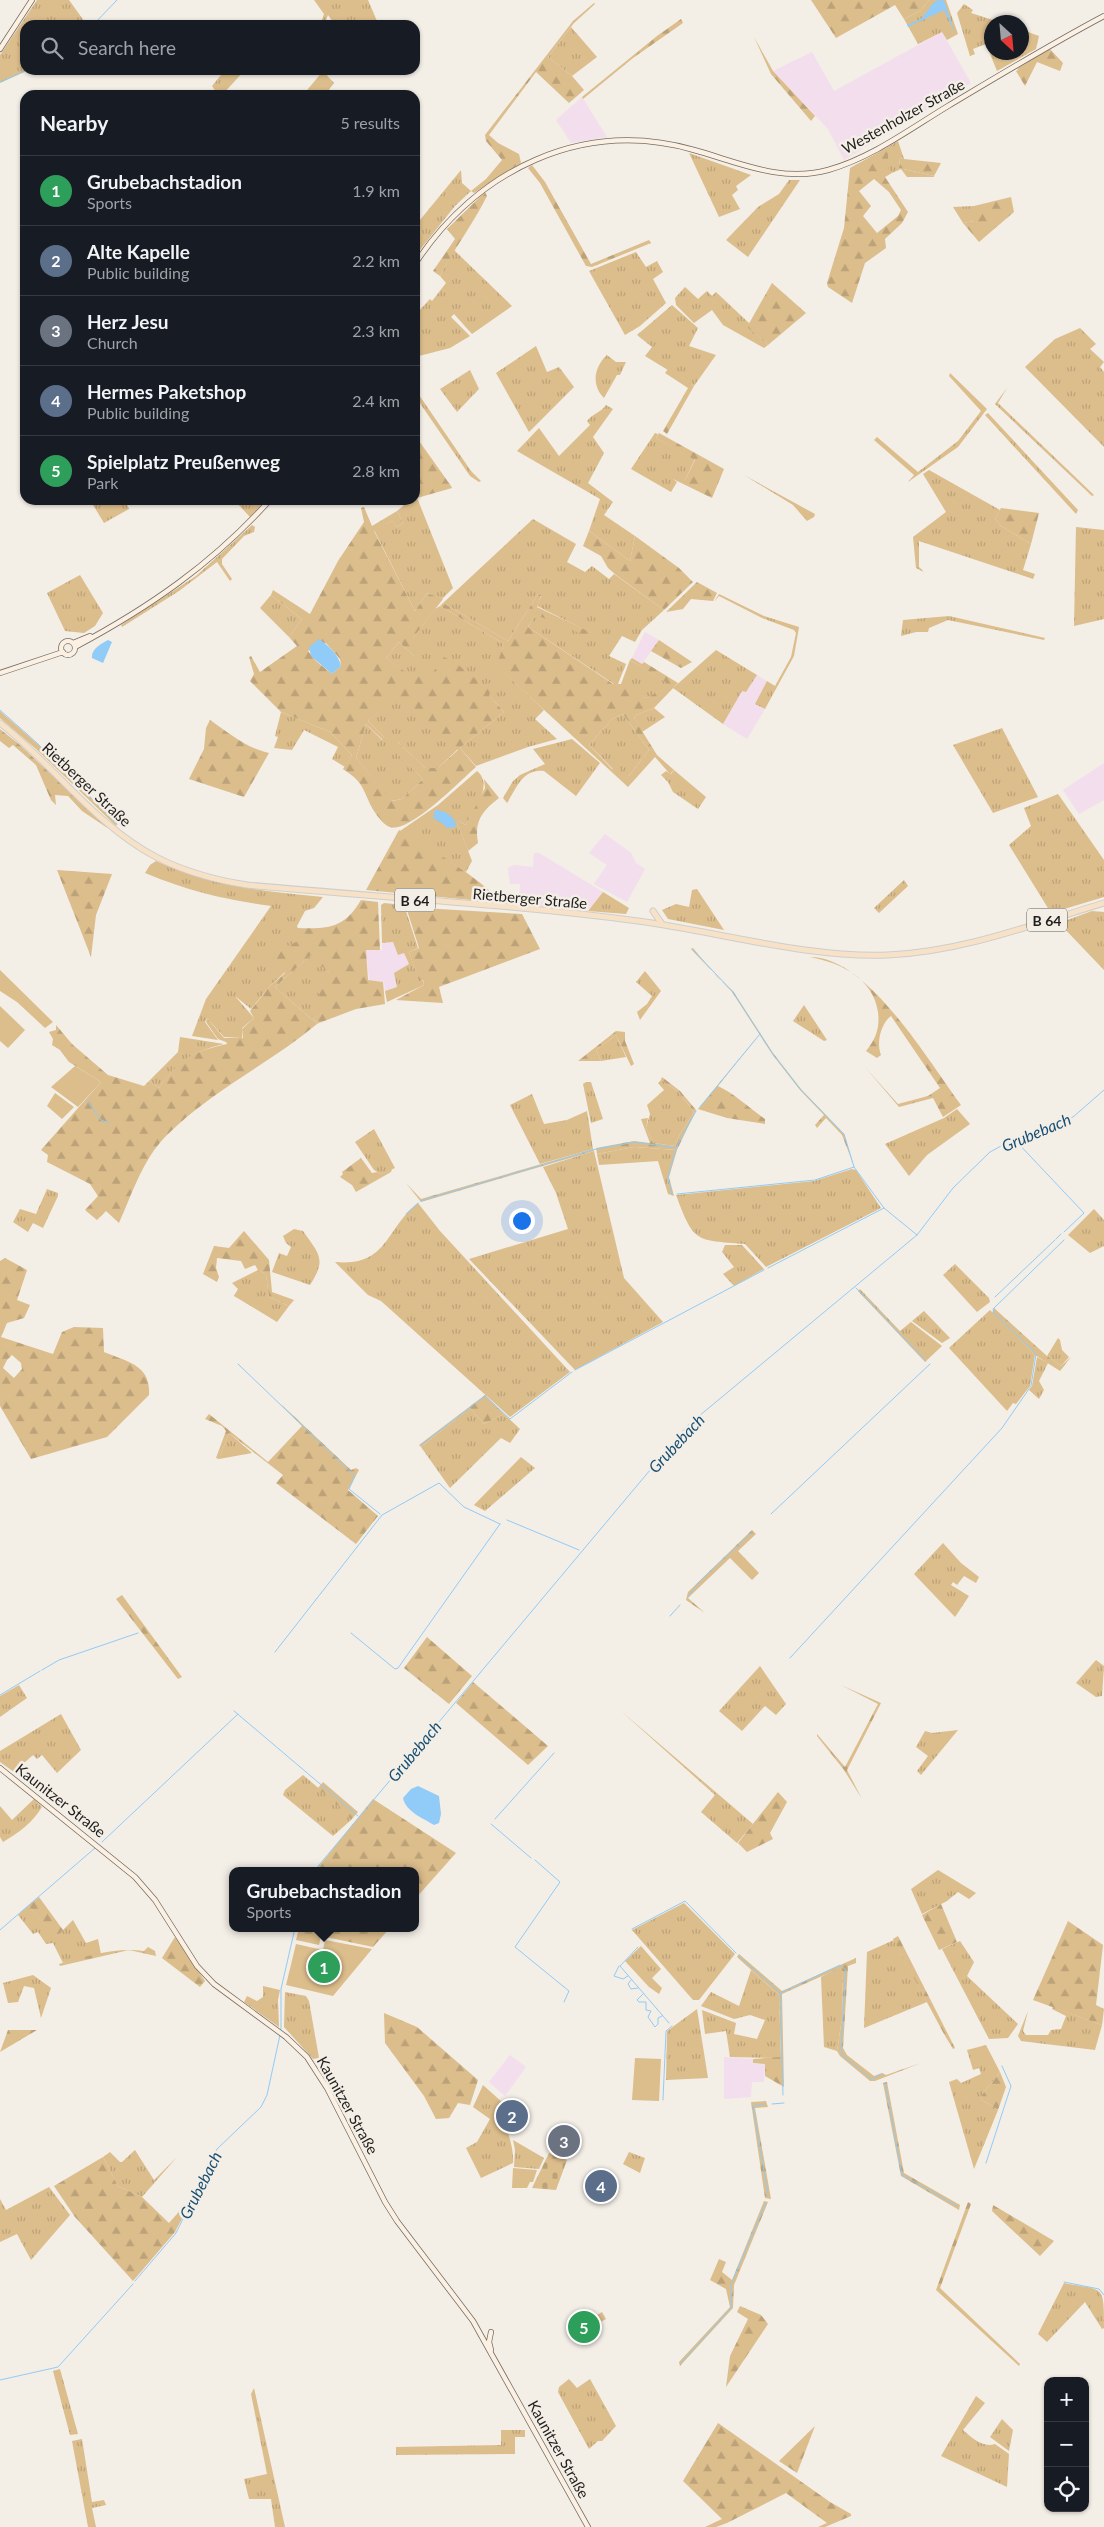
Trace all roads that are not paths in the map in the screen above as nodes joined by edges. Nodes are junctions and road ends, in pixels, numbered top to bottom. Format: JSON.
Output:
{"nodes":[{"id":1,"x":32,"y":0,"type":"edge"},
{"id":2,"x":1104,"y":16,"type":"edge"},
{"id":3,"x":0,"y":49,"type":"edge"},
{"id":4,"x":420,"y":257,"type":"edge"},
{"id":5,"x":265,"y":505,"type":"edge"},
{"id":6,"x":74,"y":645,"type":"junction"},
{"id":7,"x":62,"y":650,"type":"junction"},
{"id":8,"x":0,"y":673,"type":"edge"},
{"id":9,"x":0,"y":723,"type":"edge"},
{"id":10,"x":1104,"y":903,"type":"edge"},
{"id":11,"x":653,"y":910,"type":"dead end"},
{"id":12,"x":662,"y":925,"type":"junction"},
{"id":13,"x":0,"y":1768,"type":"edge"},
{"id":14,"x":491,"y":2332,"type":"dead end"},
{"id":15,"x":493,"y":2356,"type":"junction"},
{"id":16,"x":588,"y":2527,"type":"edge"}],
"edges":[{"from":1,"to":3,"type":"main road"},
{"from":2,"to":4,"type":"main road","name":"Westenholzer Straße"},
{"from":5,"to":6,"type":"main road"},
{"from":6,"to":7,"type":"main road"},
{"from":6,"to":7,"type":"main road"},
{"from":7,"to":8,"type":"main road"},
{"from":9,"to":12,"type":"main road","name":"Rietberger Straße","number":"B 64"},
{"from":10,"to":12,"type":"main road","name":"Rietberger Straße","number":"B 64"},
{"from":11,"to":12,"type":"main road"},
{"from":13,"to":15,"type":"main road","name":"Kaunitzer Straße"},
{"from":14,"to":15,"type":"main road"},
{"from":15,"to":16,"type":"main road","name":"Kaunitzer Straße"}]}
